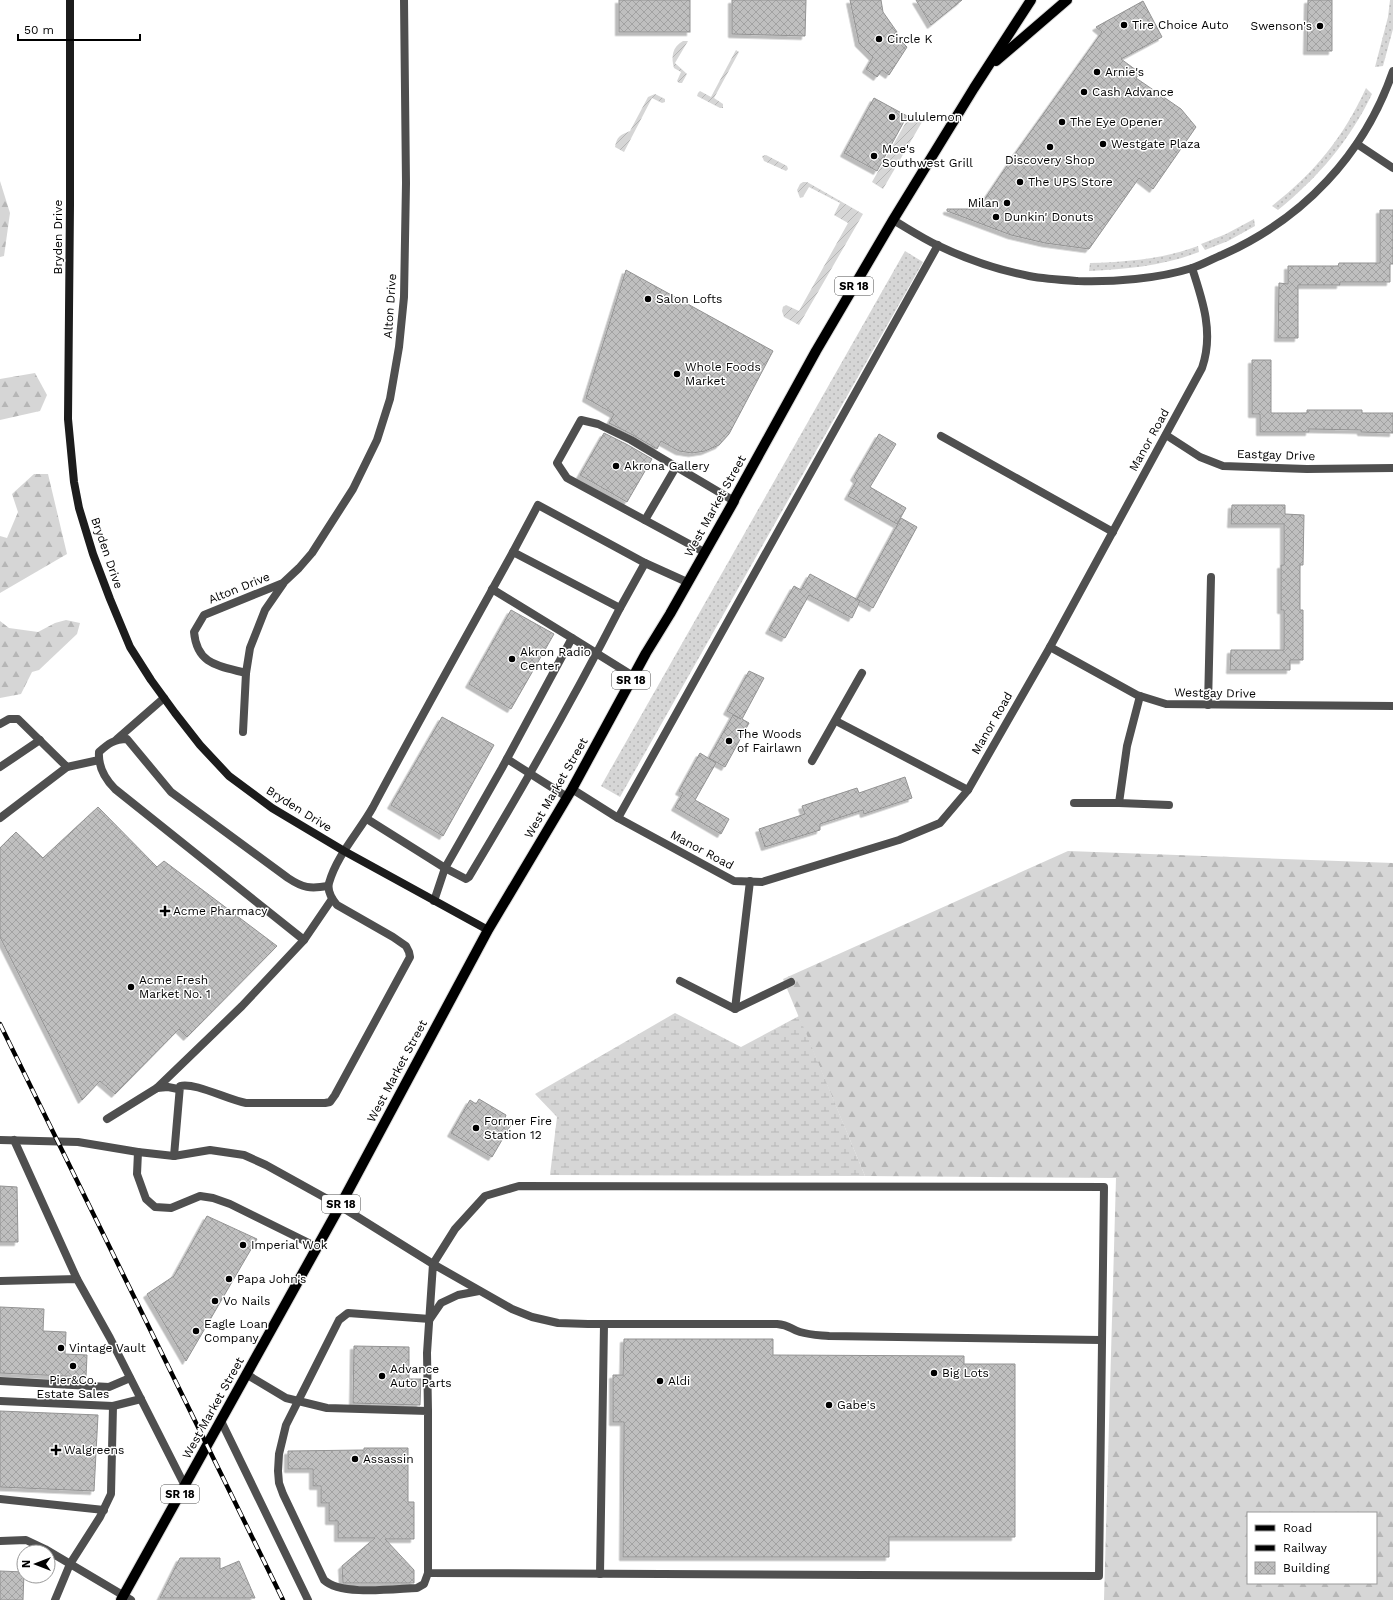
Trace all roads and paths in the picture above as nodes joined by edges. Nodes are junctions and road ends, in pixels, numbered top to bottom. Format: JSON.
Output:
{"nodes":[{"id":1,"x":70,"y":0,"type":"edge"},
{"id":2,"x":404,"y":0,"type":"edge"},
{"id":3,"x":1031,"y":0,"type":"edge"},
{"id":4,"x":1067,"y":0,"type":"edge"},
{"id":5,"x":986,"y":70,"type":"junction"},
{"id":6,"x":1393,"y":71,"type":"edge"},
{"id":7,"x":1357,"y":144,"type":"junction"},
{"id":8,"x":1393,"y":168,"type":"edge"},
{"id":9,"x":893,"y":220,"type":"junction"},
{"id":10,"x":938,"y":245,"type":"junction"},
{"id":11,"x":1192,"y":268,"type":"junction"},
{"id":12,"x":1166,"y":435,"type":"junction"},
{"id":13,"x":941,"y":436,"type":"dead end"},
{"id":14,"x":676,"y":467,"type":"junction"},
{"id":15,"x":1393,"y":468,"type":"edge"},
{"id":16,"x":734,"y":501,"type":"junction"},
{"id":17,"x":645,"y":520,"type":"junction"},
{"id":18,"x":1113,"y":532,"type":"junction"},
{"id":19,"x":513,"y":552,"type":"junction"},
{"id":20,"x":704,"y":552,"type":"junction"},
{"id":21,"x":645,"y":563,"type":"junction"},
{"id":22,"x":1211,"y":577,"type":"dead end"},
{"id":23,"x":688,"y":582,"type":"junction"},
{"id":24,"x":283,"y":583,"type":"junction"},
{"id":25,"x":492,"y":589,"type":"junction"},
{"id":26,"x":620,"y":608,"type":"junction"},
{"id":27,"x":572,"y":638,"type":"junction"},
{"id":28,"x":1050,"y":647,"type":"junction"},
{"id":29,"x":596,"y":654,"type":"junction"},
{"id":30,"x":246,"y":673,"type":"junction"},
{"id":31,"x":862,"y":673,"type":"dead end"},
{"id":32,"x":633,"y":676,"type":"junction"},
{"id":33,"x":1140,"y":696,"type":"junction"},
{"id":34,"x":164,"y":698,"type":"junction"},
{"id":35,"x":1208,"y":705,"type":"junction"},
{"id":36,"x":1393,"y":706,"type":"edge"},
{"id":37,"x":836,"y":721,"type":"junction"},
{"id":38,"x":0,"y":724,"type":"edge"},
{"id":39,"x":244,"y":732,"type":"dead end"},
{"id":40,"x":117,"y":739,"type":"junction"},
{"id":41,"x":40,"y":740,"type":"junction"},
{"id":42,"x":507,"y":759,"type":"junction"},
{"id":43,"x":99,"y":760,"type":"junction"},
{"id":44,"x":812,"y":761,"type":"dead end"},
{"id":45,"x":0,"y":767,"type":"edge"},
{"id":46,"x":67,"y":767,"type":"junction"},
{"id":47,"x":531,"y":774,"type":"junction"},
{"id":48,"x":968,"y":790,"type":"junction"},
{"id":49,"x":570,"y":793,"type":"junction"},
{"id":50,"x":1074,"y":803,"type":"dead end"},
{"id":51,"x":1119,"y":803,"type":"junction"},
{"id":52,"x":1169,"y":805,"type":"dead end"},
{"id":53,"x":0,"y":818,"type":"edge"},
{"id":54,"x":618,"y":818,"type":"junction"},
{"id":55,"x":367,"y":819,"type":"junction"},
{"id":56,"x":344,"y":851,"type":"junction"},
{"id":57,"x":445,"y":868,"type":"junction"},
{"id":58,"x":750,"y":881,"type":"junction"},
{"id":59,"x":328,"y":886,"type":"junction"},
{"id":60,"x":332,"y":899,"type":"junction"},
{"id":61,"x":434,"y":900,"type":"junction"},
{"id":62,"x":488,"y":930,"type":"junction"},
{"id":63,"x":304,"y":940,"type":"junction"},
{"id":64,"x":680,"y":981,"type":"dead end"},
{"id":65,"x":791,"y":982,"type":"dead end"},
{"id":66,"x":735,"y":1009,"type":"junction"},
{"id":67,"x":157,"y":1088,"type":"junction"},
{"id":68,"x":178,"y":1089,"type":"junction"},
{"id":69,"x":107,"y":1119,"type":"dead end"},
{"id":70,"x":0,"y":1140,"type":"edge"},
{"id":71,"x":14,"y":1140,"type":"junction"},
{"id":72,"x":138,"y":1152,"type":"junction"},
{"id":73,"x":174,"y":1156,"type":"junction"},
{"id":74,"x":340,"y":1206,"type":"junction"},
{"id":75,"x":316,"y":1247,"type":"junction"},
{"id":76,"x":433,"y":1264,"type":"junction"},
{"id":77,"x":77,"y":1279,"type":"junction"},
{"id":78,"x":0,"y":1281,"type":"edge"},
{"id":79,"x":479,"y":1291,"type":"junction"},
{"id":80,"x":430,"y":1319,"type":"junction"},
{"id":81,"x":604,"y":1324,"type":"junction"},
{"id":82,"x":1101,"y":1340,"type":"junction"},
{"id":83,"x":246,"y":1374,"type":"junction"},
{"id":84,"x":130,"y":1378,"type":"junction"},
{"id":85,"x":0,"y":1381,"type":"edge"},
{"id":86,"x":141,"y":1399,"type":"junction"},
{"id":87,"x":0,"y":1401,"type":"edge"},
{"id":88,"x":298,"y":1401,"type":"junction"},
{"id":89,"x":113,"y":1406,"type":"junction"},
{"id":90,"x":428,"y":1411,"type":"junction"},
{"id":91,"x":221,"y":1421,"type":"junction"},
{"id":92,"x":185,"y":1486,"type":"junction"},
{"id":93,"x":0,"y":1498,"type":"edge"},
{"id":94,"x":104,"y":1510,"type":"junction"},
{"id":95,"x":0,"y":1541,"type":"edge"},
{"id":96,"x":70,"y":1564,"type":"junction"},
{"id":97,"x":428,"y":1573,"type":"junction"},
{"id":98,"x":600,"y":1574,"type":"junction"},
{"id":99,"x":125,"y":1599,"type":"edge"},
{"id":100,"x":55,"y":1600,"type":"edge"},
{"id":101,"x":308,"y":1600,"type":"edge"}],
"edges":[{"from":1,"to":34,"type":"street","name":"Bryden Drive"},
{"from":2,"to":24,"type":"street","name":"Alton Drive"},
{"from":3,"to":5,"type":"main road","name":"West Market Street","number":"SR 18"},
{"from":4,"to":5,"type":"main road"},
{"from":5,"to":9,"type":"main road","name":"West Market Street","number":"SR 18"},
{"from":6,"to":7,"type":"street"},
{"from":7,"to":8,"type":"street"},
{"from":7,"to":11,"type":"street"},
{"from":9,"to":10,"type":"street"},
{"from":9,"to":16,"type":"main road","name":"West Market Street","number":"SR 18"},
{"from":10,"to":11,"type":"street"},
{"from":10,"to":54,"type":"street"},
{"from":11,"to":12,"type":"street","name":"Manor Road"},
{"from":12,"to":15,"type":"street","name":"Eastgay Drive"},
{"from":12,"to":18,"type":"street","name":"Manor Road"},
{"from":13,"to":18,"type":"street"},
{"from":14,"to":16,"type":"street"},
{"from":14,"to":17,"type":"street"},
{"from":14,"to":17,"type":"street"},
{"from":16,"to":20,"type":"main road","name":"West Market Street","number":"SR 18"},
{"from":17,"to":20,"type":"street"},
{"from":18,"to":28,"type":"street","name":"Manor Road"},
{"from":19,"to":21,"type":"street"},
{"from":19,"to":25,"type":"street"},
{"from":19,"to":26,"type":"street"},
{"from":20,"to":23,"type":"main road","name":"West Market Street","number":"SR 18"},
{"from":21,"to":23,"type":"street"},
{"from":21,"to":26,"type":"street"},
{"from":22,"to":35,"type":"street"},
{"from":23,"to":32,"type":"main road","name":"West Market Street","number":"SR 18"},
{"from":24,"to":30,"type":"street","name":"Alton Drive"},
{"from":24,"to":30,"type":"street","name":"Alton Drive"},
{"from":25,"to":27,"type":"street"},
{"from":25,"to":55,"type":"street"},
{"from":26,"to":29,"type":"street"},
{"from":27,"to":29,"type":"street"},
{"from":27,"to":42,"type":"street"},
{"from":28,"to":33,"type":"street","name":"Westgay Drive"},
{"from":28,"to":48,"type":"street","name":"Manor Road"},
{"from":29,"to":32,"type":"street"},
{"from":29,"to":47,"type":"street"},
{"from":30,"to":39,"type":"street"},
{"from":31,"to":37,"type":"street"},
{"from":32,"to":49,"type":"main road","name":"West Market Street","number":"SR 18"},
{"from":33,"to":35,"type":"street","name":"Westgay Drive"},
{"from":33,"to":51,"type":"street"},
{"from":34,"to":40,"type":"street"},
{"from":34,"to":56,"type":"street","name":"Bryden Drive"},
{"from":35,"to":36,"type":"street","name":"Westgay Drive"},
{"from":37,"to":44,"type":"street"},
{"from":37,"to":48,"type":"street"},
{"from":38,"to":41,"type":"street"},
{"from":40,"to":43,"type":"street"},
{"from":40,"to":59,"type":"street"},
{"from":41,"to":45,"type":"street"},
{"from":41,"to":46,"type":"street"},
{"from":42,"to":47,"type":"street","name":"Manor Road"},
{"from":42,"to":57,"type":"street"},
{"from":43,"to":46,"type":"street"},
{"from":43,"to":63,"type":"street"},
{"from":46,"to":53,"type":"street"},
{"from":47,"to":49,"type":"street","name":"Manor Road"},
{"from":47,"to":57,"type":"street"},
{"from":48,"to":58,"type":"street","name":"Manor Road"},
{"from":49,"to":54,"type":"street","name":"Manor Road"},
{"from":49,"to":62,"type":"main road","name":"West Market Street","number":"SR 18"},
{"from":50,"to":51,"type":"street"},
{"from":51,"to":52,"type":"street"},
{"from":54,"to":58,"type":"street","name":"Manor Road"},
{"from":55,"to":56,"type":"street"},
{"from":55,"to":57,"type":"street"},
{"from":56,"to":59,"type":"street"},
{"from":56,"to":61,"type":"street","name":"Bryden Drive"},
{"from":57,"to":61,"type":"street"},
{"from":58,"to":66,"type":"street"},
{"from":59,"to":60,"type":"street"},
{"from":60,"to":63,"type":"street"},
{"from":60,"to":68,"type":"street"},
{"from":61,"to":62,"type":"street","name":"Bryden Drive"},
{"from":62,"to":74,"type":"main road","name":"West Market Street","number":"SR 18"},
{"from":63,"to":67,"type":"street"},
{"from":64,"to":66,"type":"street"},
{"from":65,"to":66,"type":"street"},
{"from":67,"to":68,"type":"street"},
{"from":67,"to":69,"type":"street"},
{"from":68,"to":73,"type":"street"},
{"from":70,"to":71,"type":"street"},
{"from":71,"to":72,"type":"street"},
{"from":71,"to":77,"type":"street"},
{"from":72,"to":73,"type":"street"},
{"from":72,"to":75,"type":"street"},
{"from":73,"to":74,"type":"street"},
{"from":74,"to":75,"type":"main road","name":"West Market Street","number":"SR 18"},
{"from":74,"to":76,"type":"street"},
{"from":75,"to":83,"type":"main road","name":"West Market Street","number":"SR 18"},
{"from":76,"to":79,"type":"street"},
{"from":76,"to":80,"type":"street"},
{"from":76,"to":82,"type":"street"},
{"from":77,"to":78,"type":"street"},
{"from":77,"to":84,"type":"street"},
{"from":79,"to":80,"type":"street"},
{"from":79,"to":81,"type":"street"},
{"from":80,"to":88,"type":"street"},
{"from":80,"to":90,"type":"street"},
{"from":81,"to":82,"type":"street"},
{"from":81,"to":98,"type":"street"},
{"from":82,"to":98,"type":"street"},
{"from":83,"to":88,"type":"street"},
{"from":83,"to":91,"type":"main road","name":"West Market Street","number":"SR 18"},
{"from":84,"to":85,"type":"street"},
{"from":84,"to":86,"type":"street"},
{"from":86,"to":89,"type":"street"},
{"from":86,"to":92,"type":"street"},
{"from":87,"to":89,"type":"street"},
{"from":88,"to":90,"type":"street"},
{"from":88,"to":97,"type":"street"},
{"from":89,"to":94,"type":"street"},
{"from":90,"to":97,"type":"street"},
{"from":91,"to":92,"type":"main road","name":"West Market Street","number":"SR 18"},
{"from":91,"to":101,"type":"street"},
{"from":92,"to":99,"type":"main road","name":"West Market Street","number":"SR 18"},
{"from":93,"to":94,"type":"street"},
{"from":94,"to":96,"type":"street"},
{"from":95,"to":96,"type":"street"},
{"from":96,"to":99,"type":"street"},
{"from":96,"to":100,"type":"street"},
{"from":97,"to":98,"type":"street"}]}
